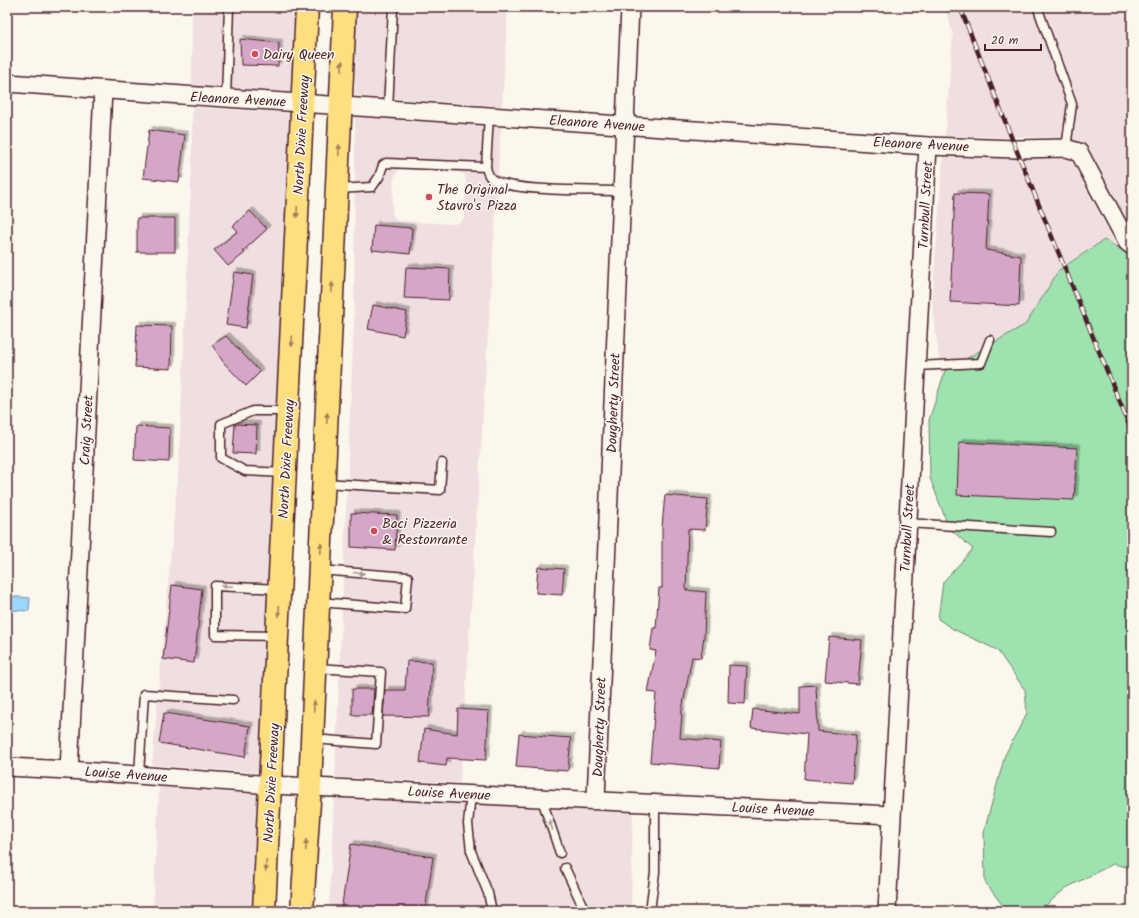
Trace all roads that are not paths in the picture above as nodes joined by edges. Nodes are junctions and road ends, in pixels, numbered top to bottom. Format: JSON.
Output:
{"nodes":[{"id":1,"x":229,"y":7,"type":"edge"},
{"id":2,"x":307,"y":7,"type":"edge"},
{"id":3,"x":345,"y":7,"type":"edge"},
{"id":4,"x":393,"y":7,"type":"edge"},
{"id":5,"x":630,"y":7,"type":"edge"},
{"id":6,"x":1039,"y":7,"type":"edge"},
{"id":7,"x":7,"y":83,"type":"edge"},
{"id":8,"x":103,"y":91,"type":"junction"},
{"id":9,"x":226,"y":99,"type":"junction"},
{"id":10,"x":302,"y":103,"type":"junction"},
{"id":11,"x":340,"y":105,"type":"junction"},
{"id":12,"x":388,"y":109,"type":"junction"},
{"id":13,"x":489,"y":116,"type":"junction"},
{"id":14,"x":625,"y":124,"type":"junction"},
{"id":15,"x":928,"y":146,"type":"junction"},
{"id":16,"x":1066,"y":148,"type":"junction"},
{"id":17,"x":486,"y":167,"type":"junction"},
{"id":18,"x":337,"y":189,"type":"junction"},
{"id":19,"x":622,"y":191,"type":"junction"},
{"id":20,"x":1132,"y":246,"type":"edge"},
{"id":21,"x":990,"y":340,"type":"dead end"},
{"id":22,"x":916,"y":366,"type":"junction"},
{"id":23,"x":288,"y":410,"type":"junction"},
{"id":24,"x":442,"y":463,"type":"dead end"},
{"id":25,"x":285,"y":473,"type":"junction"},
{"id":26,"x":324,"y":483,"type":"junction"},
{"id":27,"x":907,"y":522,"type":"junction"},
{"id":28,"x":1051,"y":532,"type":"dead end"},
{"id":29,"x":320,"y":570,"type":"junction"},
{"id":30,"x":280,"y":589,"type":"junction"},
{"id":31,"x":318,"y":602,"type":"junction"},
{"id":32,"x":278,"y":636,"type":"junction"},
{"id":33,"x":315,"y":668,"type":"junction"},
{"id":34,"x":233,"y":700,"type":"dead end"},
{"id":35,"x":312,"y":739,"type":"junction"},
{"id":36,"x":7,"y":767,"type":"edge"},
{"id":37,"x":69,"y":770,"type":"junction"},
{"id":38,"x":139,"y":775,"type":"junction"},
{"id":39,"x":271,"y":785,"type":"junction"},
{"id":40,"x":310,"y":786,"type":"junction"},
{"id":41,"x":471,"y":794,"type":"junction"},
{"id":42,"x":541,"y":797,"type":"junction"},
{"id":43,"x":596,"y":799,"type":"junction"},
{"id":44,"x":654,"y":802,"type":"junction"},
{"id":45,"x":891,"y":815,"type":"junction"},
{"id":46,"x":560,"y":853,"type":"dead end"},
{"id":47,"x":565,"y":868,"type":"dead end"},
{"id":48,"x":264,"y":911,"type":"edge"},
{"id":49,"x":302,"y":911,"type":"edge"},
{"id":50,"x":492,"y":911,"type":"edge"},
{"id":51,"x":586,"y":911,"type":"edge"},
{"id":52,"x":650,"y":911,"type":"edge"},
{"id":53,"x":887,"y":911,"type":"edge"}],
"edges":[{"from":1,"to":9,"type":"lane"},
{"from":2,"to":10,"type":"main road","name":"North Dixie Freeway"},
{"from":11,"to":3,"type":"main road","one_way":true},
{"from":4,"to":12,"type":"lane"},
{"from":5,"to":14,"type":"street","name":"Dougherty Street"},
{"from":6,"to":16,"type":"lane"},
{"from":7,"to":8,"type":"street","name":"Eleanore Avenue"},
{"from":8,"to":9,"type":"street","name":"Eleanore Avenue"},
{"from":8,"to":37,"type":"street","name":"Craig Street"},
{"from":9,"to":10,"type":"street","name":"Eleanore Avenue"},
{"from":10,"to":11,"type":"street","name":"Eleanore Avenue"},
{"from":10,"to":23,"type":"main road","name":"North Dixie Freeway","one_way":true},
{"from":11,"to":12,"type":"street","name":"Eleanore Avenue"},
{"from":18,"to":11,"type":"main road","one_way":true},
{"from":12,"to":13,"type":"street","name":"Eleanore Avenue"},
{"from":13,"to":14,"type":"street","name":"Eleanore Avenue"},
{"from":13,"to":17,"type":"lane"},
{"from":14,"to":15,"type":"street","name":"Eleanore Avenue"},
{"from":14,"to":19,"type":"street","name":"Dougherty Street"},
{"from":15,"to":16,"type":"street","name":"Eleanore Avenue"},
{"from":15,"to":22,"type":"street","name":"Turnbull Street"},
{"from":16,"to":20,"type":"street"},
{"from":17,"to":18,"type":"lane"},
{"from":17,"to":19,"type":"lane"},
{"from":26,"to":18,"type":"main road","one_way":true},
{"from":19,"to":43,"type":"street","name":"Dougherty Street"},
{"from":21,"to":22,"type":"lane"},
{"from":22,"to":27,"type":"street","name":"Turnbull Street"},
{"from":23,"to":25,"type":"main road","name":"North Dixie Freeway"},
{"from":23,"to":25,"type":"lane"},
{"from":24,"to":26,"type":"lane"},
{"from":25,"to":30,"type":"main road","name":"North Dixie Freeway"},
{"from":29,"to":26,"type":"main road","one_way":true},
{"from":27,"to":28,"type":"lane"},
{"from":27,"to":45,"type":"street","name":"Turnbull Street"},
{"from":29,"to":31,"type":"main road"},
{"from":29,"to":31,"type":"lane","one_way":true},
{"from":30,"to":32,"type":"main road","name":"North Dixie Freeway","one_way":true},
{"from":30,"to":32,"type":"lane","one_way":true},
{"from":31,"to":33,"type":"main road"},
{"from":32,"to":39,"type":"main road","name":"North Dixie Freeway"},
{"from":35,"to":33,"type":"main road","one_way":true},
{"from":33,"to":35,"type":"lane"},
{"from":34,"to":38,"type":"lane"},
{"from":35,"to":40,"type":"main road"},
{"from":36,"to":37,"type":"street","name":"Louise Avenue"},
{"from":37,"to":38,"type":"street","name":"Louise Avenue"},
{"from":38,"to":39,"type":"street","name":"Louise Avenue"},
{"from":39,"to":40,"type":"street","name":"Louise Avenue"},
{"from":39,"to":48,"type":"main road","name":"North Dixie Freeway","one_way":true},
{"from":40,"to":41,"type":"street","name":"Louise Avenue"},
{"from":49,"to":40,"type":"main road","one_way":true},
{"from":41,"to":42,"type":"street","name":"Louise Avenue"},
{"from":41,"to":50,"type":"lane"},
{"from":42,"to":43,"type":"street","name":"Louise Avenue"},
{"from":46,"to":42,"type":"lane","one_way":true},
{"from":43,"to":44,"type":"street","name":"Louise Avenue"},
{"from":44,"to":45,"type":"street","name":"Louise Avenue"},
{"from":44,"to":52,"type":"lane"},
{"from":45,"to":53,"type":"street","name":"Turnbull Street"},
{"from":47,"to":51,"type":"lane"}]}
